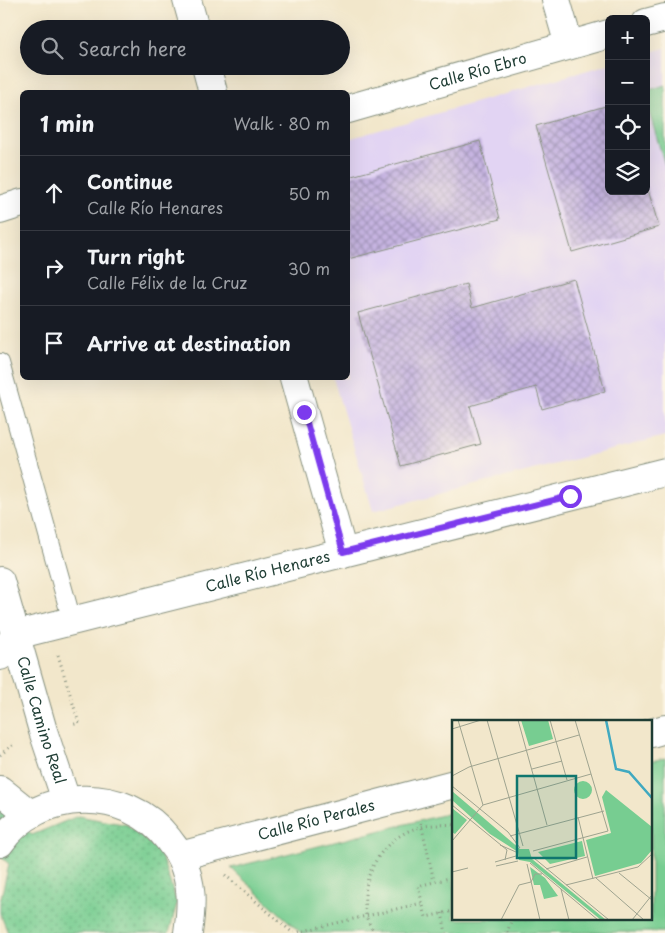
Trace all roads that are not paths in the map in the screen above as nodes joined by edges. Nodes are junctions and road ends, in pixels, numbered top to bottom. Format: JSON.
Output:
{"nodes":[{"id":1,"x":187,"y":0,"type":"edge"},
{"id":2,"x":556,"y":0,"type":"edge"},
{"id":3,"x":665,"y":18,"type":"edge"},
{"id":4,"x":193,"y":20,"type":"edge"},
{"id":5,"x":650,"y":22,"type":"edge"},
{"id":6,"x":605,"y":35,"type":"edge"},
{"id":7,"x":569,"y":45,"type":"junction"},
{"id":8,"x":208,"y":75,"type":"edge"},
{"id":9,"x":212,"y":90,"type":"edge"},
{"id":10,"x":350,"y":109,"type":"edge"},
{"id":11,"x":20,"y":204,"type":"edge"},
{"id":12,"x":0,"y":210,"type":"edge"},
{"id":13,"x":0,"y":364,"type":"edge"},
{"id":14,"x":295,"y":380,"type":"edge"},
{"id":15,"x":665,"y":472,"type":"edge"},
{"id":16,"x":343,"y":552,"type":"junction"},
{"id":17,"x":1,"y":588,"type":"edge"},
{"id":18,"x":72,"y":620,"type":"junction"},
{"id":19,"x":8,"y":645,"type":"edge"},
{"id":20,"x":665,"y":729,"type":"edge"},
{"id":21,"x":652,"y":733,"type":"edge"},
{"id":22,"x":452,"y":785,"type":"edge"},
{"id":23,"x":0,"y":790,"type":"edge"},
{"id":24,"x":66,"y":800,"type":"junction"},
{"id":25,"x":30,"y":814,"type":"junction"},
{"id":26,"x":0,"y":843,"type":"edge"},
{"id":27,"x":180,"y":856,"type":"junction"},
{"id":28,"x":188,"y":933,"type":"edge"}],
"edges":[{"from":1,"to":4,"type":"street"},
{"from":2,"to":7,"type":"street"},
{"from":3,"to":5,"type":"street"},
{"from":6,"to":7,"type":"street","name":"Calle Río Ebro"},
{"from":7,"to":10,"type":"street","name":"Calle Río Ebro"},
{"from":8,"to":9,"type":"street"},
{"from":11,"to":12,"type":"street"},
{"from":13,"to":18,"type":"lane"},
{"from":14,"to":16,"type":"street"},
{"from":15,"to":16,"type":"street","name":"Calle Río Henares"},
{"from":16,"to":18,"type":"street","name":"Calle Río Henares"},
{"from":17,"to":19,"type":"street","name":"Calle Camino Real"},
{"from":18,"to":19,"type":"street","name":"Calle Río Henares"},
{"from":19,"to":24,"type":"street","name":"Calle Camino Real"},
{"from":20,"to":21,"type":"street"},
{"from":22,"to":27,"type":"street","name":"Calle Río Perales"},
{"from":23,"to":25,"type":"street"},
{"from":24,"to":25,"type":"street"},
{"from":24,"to":27,"type":"street"},
{"from":25,"to":26,"type":"street"},
{"from":27,"to":28,"type":"street"}]}
